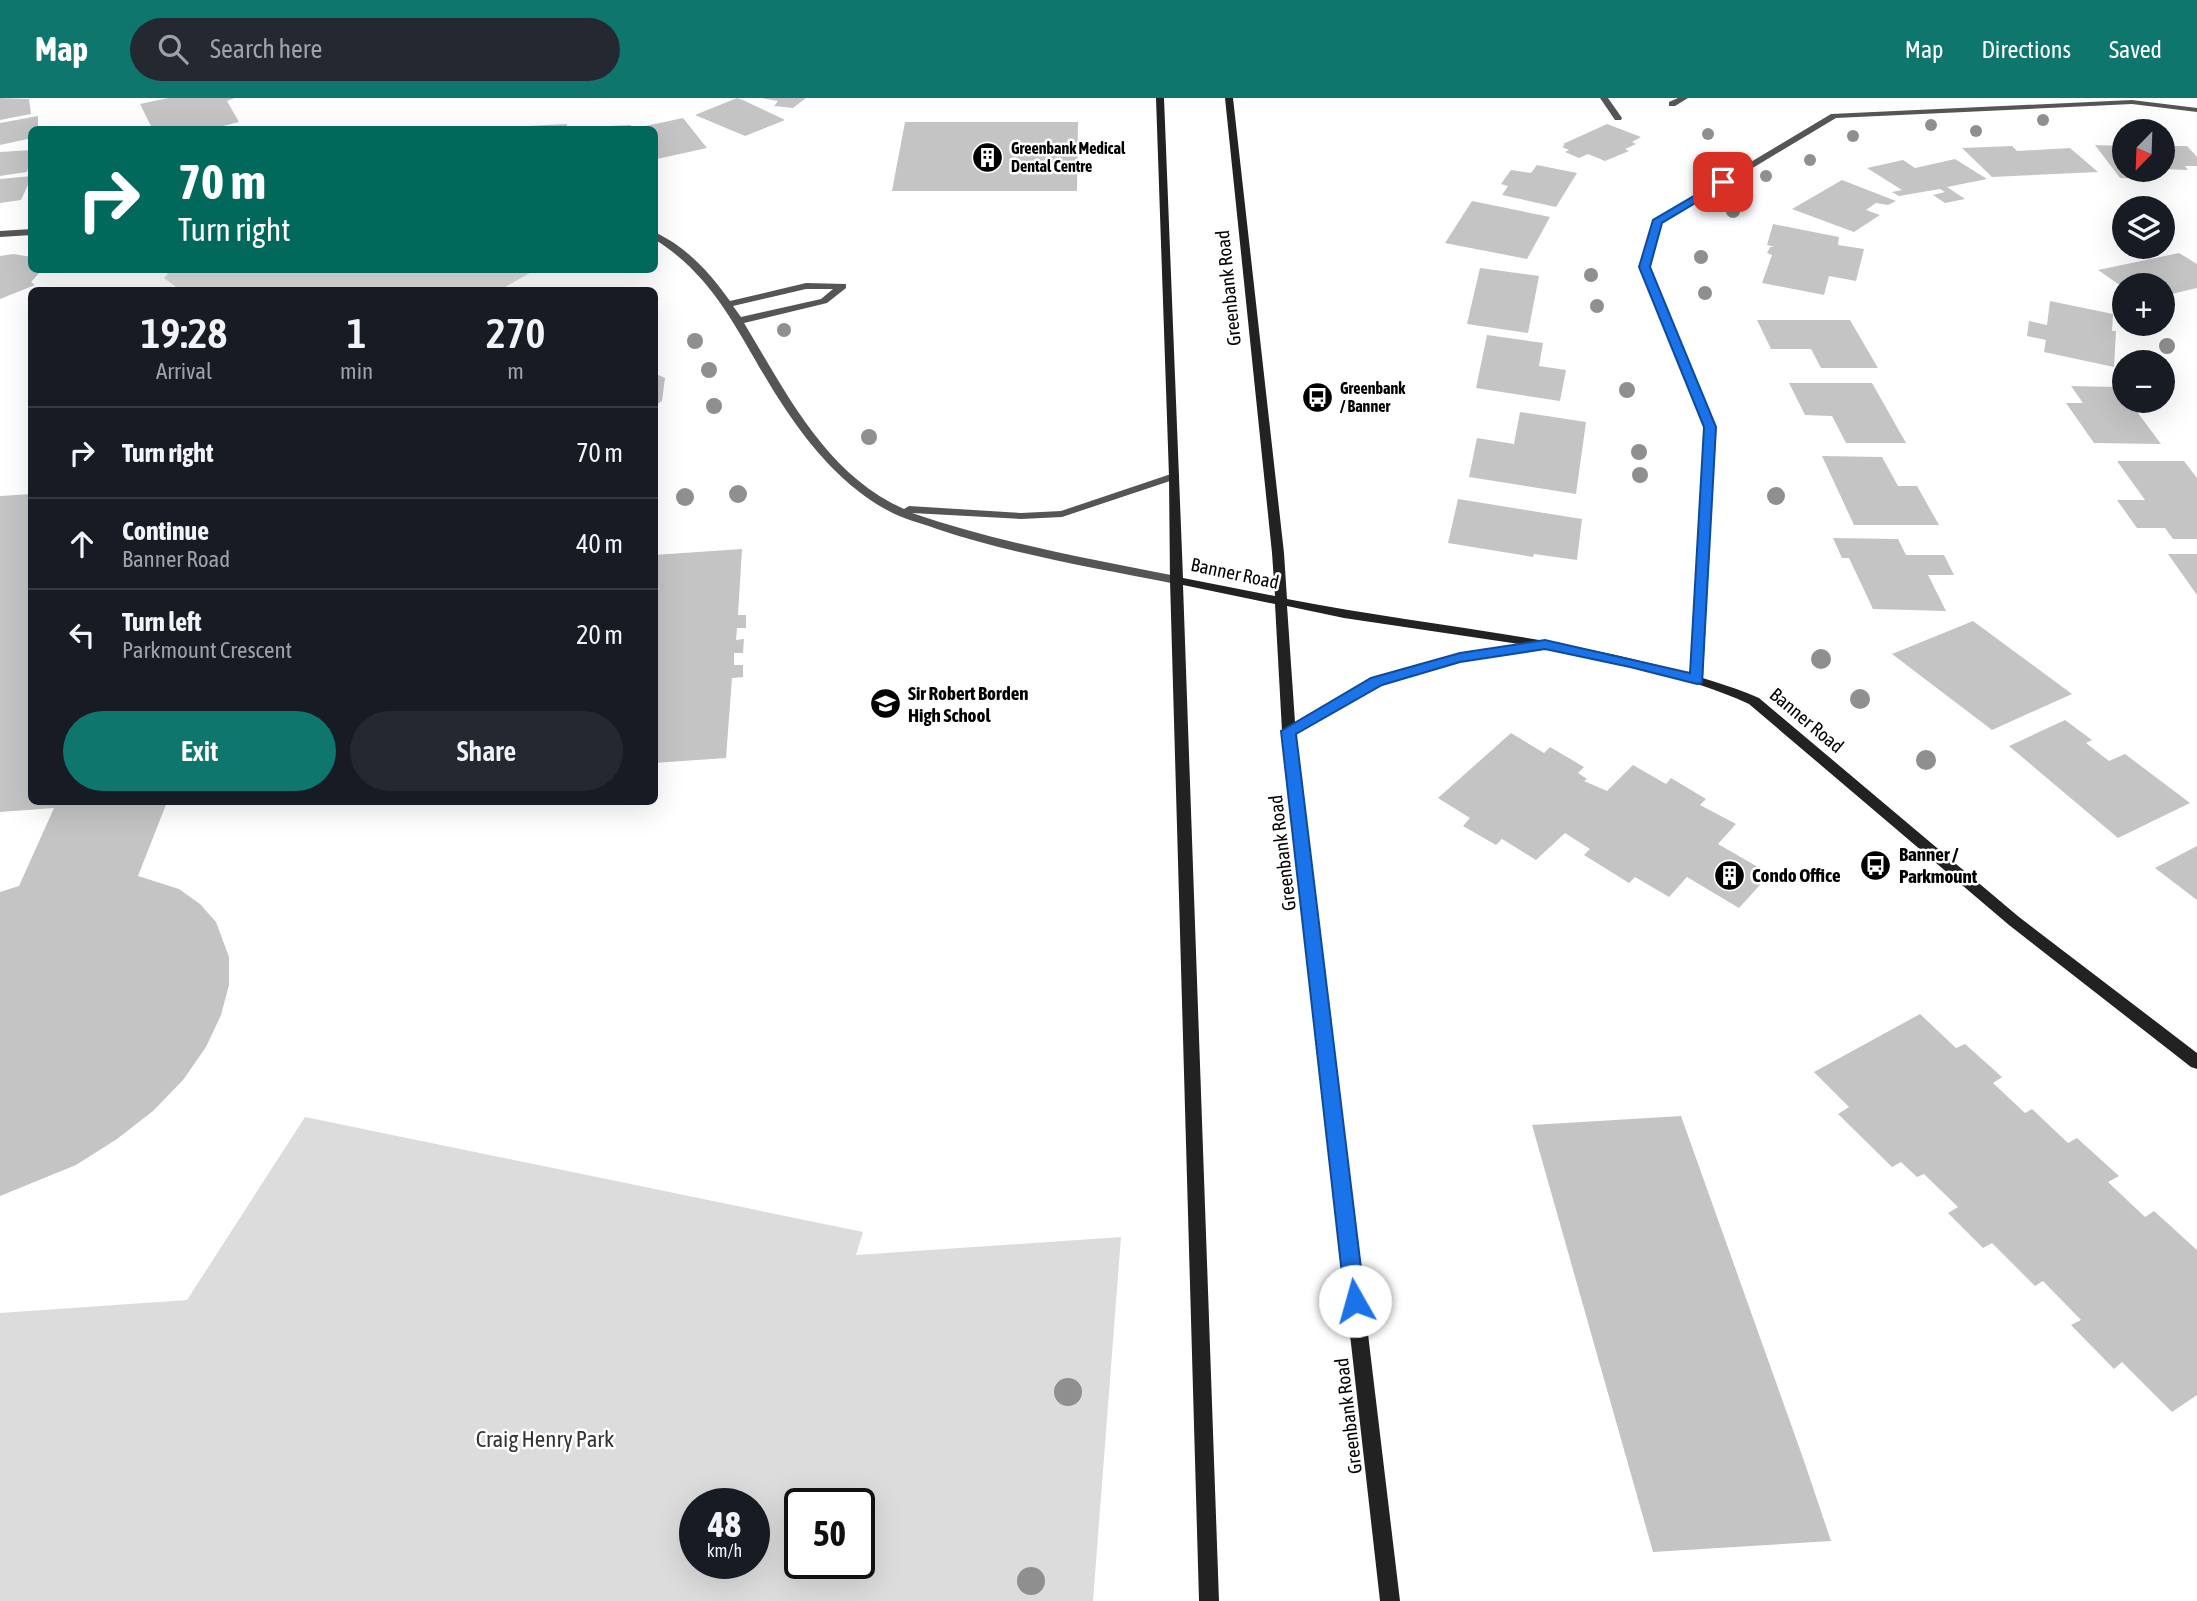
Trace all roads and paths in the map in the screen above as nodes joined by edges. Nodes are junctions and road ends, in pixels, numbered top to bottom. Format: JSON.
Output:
{"nodes":[{"id":1,"x":1160,"y":98,"type":"edge"},
{"id":2,"x":1229,"y":98,"type":"edge"},
{"id":3,"x":1604,"y":98,"type":"edge"},
{"id":4,"x":1684,"y":98,"type":"edge"},
{"id":5,"x":1672,"y":104,"type":"dead end"},
{"id":6,"x":2197,"y":110,"type":"edge"},
{"id":7,"x":1618,"y":117,"type":"dead end"},
{"id":8,"x":28,"y":232,"type":"edge"},
{"id":9,"x":0,"y":233,"type":"edge"},
{"id":10,"x":658,"y":237,"type":"edge"},
{"id":11,"x":729,"y":304,"type":"junction"},
{"id":12,"x":738,"y":321,"type":"junction"},
{"id":13,"x":1175,"y":476,"type":"junction"},
{"id":14,"x":890,"y":508,"type":"junction"},
{"id":15,"x":1176,"y":580,"type":"junction"},
{"id":16,"x":1282,"y":602,"type":"junction"},
{"id":17,"x":1545,"y":645,"type":"junction"},
{"id":18,"x":1697,"y":680,"type":"junction"},
{"id":19,"x":1289,"y":731,"type":"junction"},
{"id":20,"x":2197,"y":1062,"type":"edge"},
{"id":21,"x":1209,"y":1601,"type":"edge"},
{"id":22,"x":1390,"y":1601,"type":"edge"}],
"edges":[{"from":1,"to":13,"type":"main road"},
{"from":2,"to":16,"type":"main road","name":"Greenbank Road"},
{"from":3,"to":7,"type":"street"},
{"from":4,"to":5,"type":"street"},
{"from":6,"to":18,"type":"street"},
{"from":8,"to":9,"type":"street"},
{"from":10,"to":11,"type":"street"},
{"from":11,"to":12,"type":"street"},
{"from":11,"to":12,"type":"street"},
{"from":12,"to":14,"type":"street"},
{"from":13,"to":14,"type":"street"},
{"from":13,"to":15,"type":"main road"},
{"from":14,"to":15,"type":"street"},
{"from":15,"to":16,"type":"main road","name":"Banner Road"},
{"from":15,"to":21,"type":"main road"},
{"from":16,"to":17,"type":"main road","name":"Banner Road"},
{"from":16,"to":19,"type":"main road","name":"Greenbank Road"},
{"from":17,"to":18,"type":"main road","name":"Banner Road"},
{"from":17,"to":19,"type":"main road"},
{"from":18,"to":20,"type":"main road","name":"Banner Road"},
{"from":19,"to":22,"type":"main road","name":"Greenbank Road"}]}
